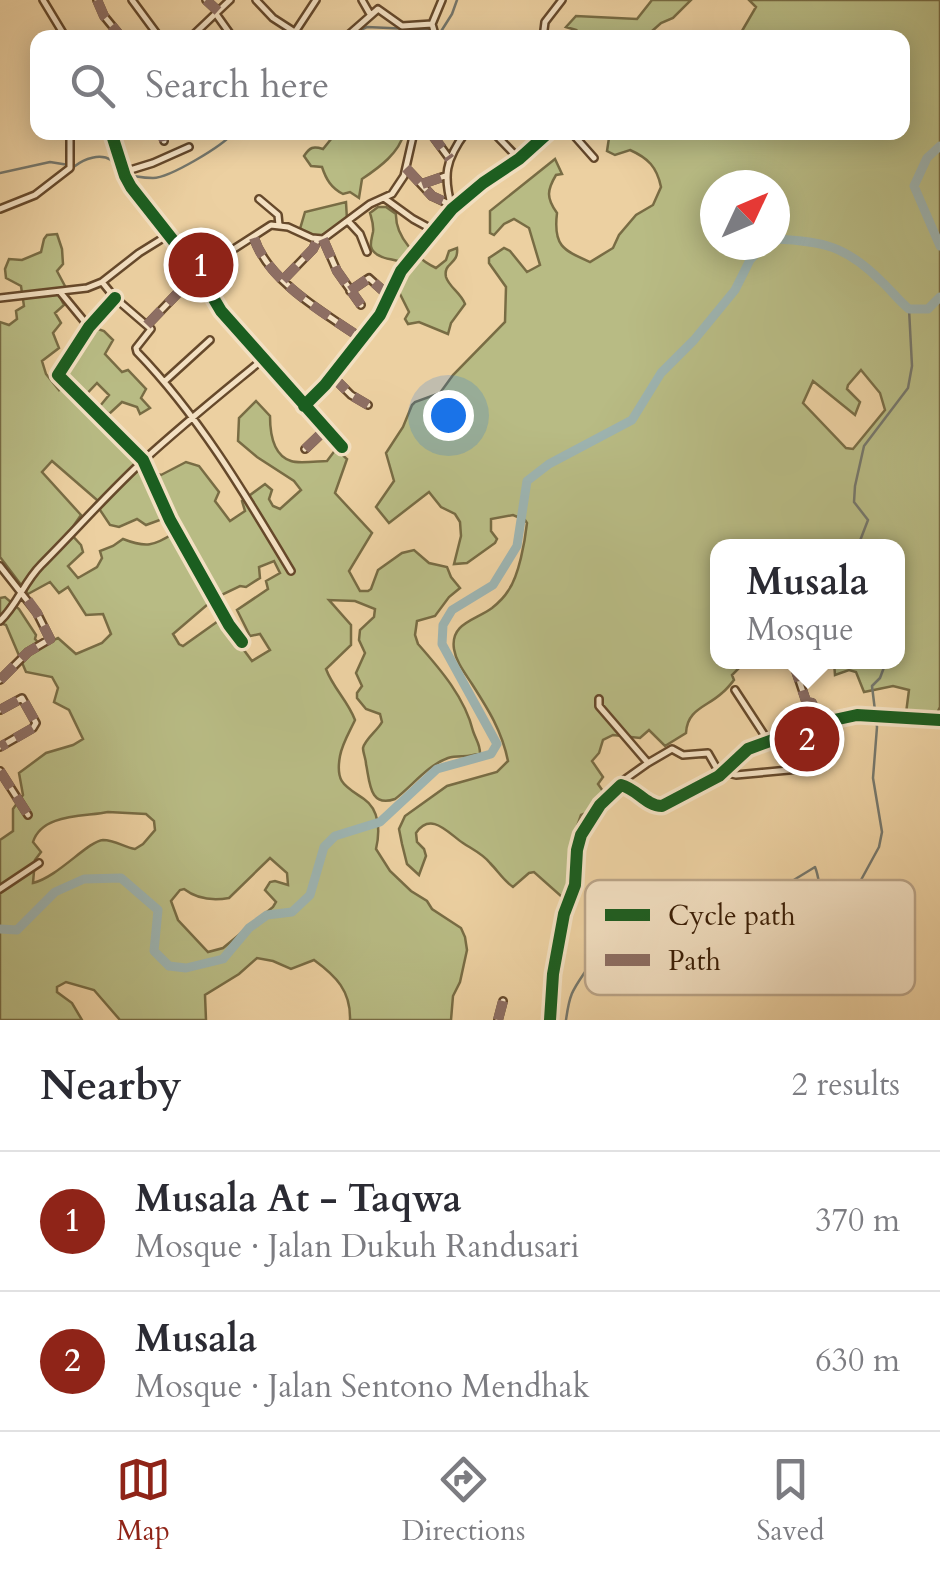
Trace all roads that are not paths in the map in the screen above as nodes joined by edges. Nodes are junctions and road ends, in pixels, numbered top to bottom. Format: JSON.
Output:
{"nodes":[{"id":1,"x":43,"y":0,"type":"edge"},
{"id":2,"x":97,"y":0,"type":"edge"},
{"id":3,"x":132,"y":0,"type":"edge"},
{"id":4,"x":206,"y":0,"type":"edge"},
{"id":5,"x":230,"y":0,"type":"edge"},
{"id":6,"x":256,"y":0,"type":"edge"},
{"id":7,"x":316,"y":0,"type":"edge"},
{"id":8,"x":362,"y":0,"type":"edge"},
{"id":9,"x":442,"y":0,"type":"edge"},
{"id":10,"x":562,"y":0,"type":"edge"},
{"id":11,"x":217,"y":13,"type":"junction"},
{"id":12,"x":370,"y":14,"type":"junction"},
{"id":13,"x":61,"y":30,"type":"edge"},
{"id":14,"x":115,"y":30,"type":"edge"},
{"id":15,"x":154,"y":30,"type":"edge"},
{"id":16,"x":199,"y":30,"type":"edge"},
{"id":17,"x":229,"y":30,"type":"edge"},
{"id":18,"x":292,"y":30,"type":"edge"},
{"id":19,"x":296,"y":30,"type":"edge"},
{"id":20,"x":353,"y":30,"type":"edge"},
{"id":21,"x":428,"y":30,"type":"edge"},
{"id":22,"x":434,"y":30,"type":"edge"},
{"id":23,"x":544,"y":30,"type":"edge"},
{"id":24,"x":70,"y":140,"type":"edge"},
{"id":25,"x":114,"y":140,"type":"edge"},
{"id":26,"x":412,"y":140,"type":"edge"},
{"id":27,"x":435,"y":140,"type":"edge"},
{"id":28,"x":461,"y":140,"type":"edge"},
{"id":29,"x":500,"y":140,"type":"edge"},
{"id":30,"x":540,"y":140,"type":"edge"},
{"id":31,"x":578,"y":140,"type":"edge"},
{"id":32,"x":189,"y":148,"type":"dead end"},
{"id":33,"x":594,"y":158,"type":"dead end"},
{"id":34,"x":450,"y":159,"type":"junction"},
{"id":35,"x":519,"y":159,"type":"junction"},
{"id":36,"x":406,"y":168,"type":"junction"},
{"id":37,"x":124,"y":173,"type":"junction"},
{"id":38,"x":446,"y":176,"type":"junction"},
{"id":39,"x":422,"y":184,"type":"junction"},
{"id":40,"x":384,"y":198,"type":"junction"},
{"id":41,"x":259,"y":199,"type":"dead end"},
{"id":42,"x":451,"y":207,"type":"junction"},
{"id":43,"x":0,"y":209,"type":"edge"},
{"id":44,"x":348,"y":221,"type":"junction"},
{"id":45,"x":280,"y":225,"type":"junction"},
{"id":46,"x":434,"y":231,"type":"junction"},
{"id":47,"x":168,"y":236,"type":"junction"},
{"id":48,"x":254,"y":238,"type":"junction"},
{"id":49,"x":320,"y":239,"type":"junction"},
{"id":50,"x":368,"y":252,"type":"dead end"},
{"id":51,"x":198,"y":272,"type":"junction"},
{"id":52,"x":283,"y":280,"type":"junction"},
{"id":53,"x":102,"y":282,"type":"junction"},
{"id":54,"x":350,"y":291,"type":"junction"},
{"id":55,"x":61,"y":293,"type":"junction"},
{"id":56,"x":0,"y":298,"type":"edge"},
{"id":57,"x":115,"y":298,"type":"junction"},
{"id":58,"x":390,"y":298,"type":"junction"},
{"id":59,"x":361,"y":305,"type":"dead end"},
{"id":60,"x":147,"y":325,"type":"junction"},
{"id":61,"x":90,"y":327,"type":"junction"},
{"id":62,"x":361,"y":338,"type":"junction"},
{"id":63,"x":210,"y":340,"type":"dead end"},
{"id":64,"x":262,"y":359,"type":"junction"},
{"id":65,"x":332,"y":376,"type":"junction"},
{"id":66,"x":164,"y":382,"type":"junction"},
{"id":67,"x":368,"y":404,"type":"dead end"},
{"id":68,"x":304,"y":406,"type":"junction"},
{"id":69,"x":192,"y":416,"type":"junction"},
{"id":70,"x":324,"y":430,"type":"junction"},
{"id":71,"x":342,"y":447,"type":"dead end"},
{"id":72,"x":305,"y":449,"type":"dead end"},
{"id":73,"x":144,"y":460,"type":"junction"},
{"id":74,"x":0,"y":566,"type":"edge"},
{"id":75,"x":291,"y":570,"type":"dead end"},
{"id":76,"x":22,"y":592,"type":"junction"},
{"id":77,"x":0,"y":622,"type":"edge"},
{"id":78,"x":242,"y":642,"type":"dead end"},
{"id":79,"x":796,"y":669,"type":"edge"},
{"id":80,"x":0,"y":680,"type":"edge"},
{"id":81,"x":735,"y":690,"type":"dead end"},
{"id":82,"x":598,"y":700,"type":"dead end"},
{"id":83,"x":1,"y":708,"type":"edge"},
{"id":84,"x":940,"y":720,"type":"edge"},
{"id":85,"x":816,"y":724,"type":"junction"},
{"id":86,"x":768,"y":742,"type":"junction"},
{"id":87,"x":0,"y":747,"type":"edge"},
{"id":88,"x":648,"y":762,"type":"junction"},
{"id":89,"x":0,"y":771,"type":"edge"},
{"id":90,"x":722,"y":773,"type":"junction"},
{"id":91,"x":621,"y":785,"type":"junction"},
{"id":92,"x":28,"y":814,"type":"dead end"},
{"id":93,"x":39,"y":863,"type":"dead end"},
{"id":94,"x":0,"y":889,"type":"edge"},
{"id":95,"x":504,"y":1002,"type":"dead end"},
{"id":96,"x":498,"y":1020,"type":"edge"},
{"id":97,"x":550,"y":1020,"type":"edge"}],
"edges":[{"from":1,"to":13,"type":"street"},
{"from":2,"to":14,"type":"street"},
{"from":3,"to":15,"type":"street"},
{"from":4,"to":11,"type":"street"},
{"from":5,"to":11,"type":"street"},
{"from":6,"to":18,"type":"street"},
{"from":7,"to":19,"type":"street"},
{"from":8,"to":12,"type":"street"},
{"from":9,"to":22,"type":"street"},
{"from":10,"to":23,"type":"street"},
{"from":11,"to":16,"type":"street"},
{"from":11,"to":17,"type":"street"},
{"from":12,"to":20,"type":"street"},
{"from":12,"to":21,"type":"street"},
{"from":24,"to":43,"type":"street"},
{"from":25,"to":37,"type":"street"},
{"from":26,"to":36,"type":"street"},
{"from":27,"to":34,"type":"street"},
{"from":28,"to":34,"type":"street"},
{"from":29,"to":35,"type":"street"},
{"from":30,"to":35,"type":"street"},
{"from":31,"to":33,"type":"street"},
{"from":32,"to":37,"type":"street"},
{"from":34,"to":38,"type":"street"},
{"from":35,"to":42,"type":"street"},
{"from":36,"to":39,"type":"street"},
{"from":36,"to":40,"type":"street"},
{"from":37,"to":47,"type":"street"},
{"from":38,"to":39,"type":"street"},
{"from":38,"to":42,"type":"street"},
{"from":39,"to":42,"type":"street"},
{"from":40,"to":44,"type":"street"},
{"from":40,"to":46,"type":"street"},
{"from":41,"to":45,"type":"street"},
{"from":42,"to":46,"type":"street"},
{"from":44,"to":49,"type":"street"},
{"from":44,"to":50,"type":"street"},
{"from":45,"to":48,"type":"street"},
{"from":45,"to":49,"type":"street"},
{"from":46,"to":58,"type":"street"},
{"from":47,"to":51,"type":"street"},
{"from":47,"to":53,"type":"street"},
{"from":48,"to":51,"type":"street"},
{"from":48,"to":52,"type":"street"},
{"from":49,"to":52,"type":"street"},
{"from":49,"to":54,"type":"street"},
{"from":51,"to":60,"type":"street"},
{"from":51,"to":64,"type":"street"},
{"from":52,"to":62,"type":"street"},
{"from":53,"to":55,"type":"street"},
{"from":53,"to":57,"type":"street"},
{"from":54,"to":58,"type":"street"},
{"from":54,"to":59,"type":"street"},
{"from":55,"to":56,"type":"street"},
{"from":55,"to":61,"type":"street"},
{"from":57,"to":60,"type":"street"},
{"from":57,"to":61,"type":"street"},
{"from":58,"to":62,"type":"street"},
{"from":60,"to":66,"type":"street"},
{"from":61,"to":73,"type":"street"},
{"from":62,"to":65,"type":"street"},
{"from":63,"to":66,"type":"street"},
{"from":64,"to":68,"type":"street"},
{"from":64,"to":69,"type":"street"},
{"from":65,"to":67,"type":"street"},
{"from":65,"to":68,"type":"street"},
{"from":66,"to":69,"type":"street"},
{"from":68,"to":70,"type":"street"},
{"from":69,"to":73,"type":"street"},
{"from":69,"to":75,"type":"street"},
{"from":70,"to":71,"type":"street"},
{"from":70,"to":72,"type":"street"},
{"from":73,"to":76,"type":"street"},
{"from":73,"to":78,"type":"street"},
{"from":74,"to":76,"type":"street"},
{"from":76,"to":77,"type":"street"},
{"from":76,"to":80,"type":"street"},
{"from":79,"to":85,"type":"street"},
{"from":81,"to":86,"type":"street"},
{"from":82,"to":88,"type":"street"},
{"from":83,"to":87,"type":"street"},
{"from":84,"to":85,"type":"street"},
{"from":85,"to":86,"type":"street"},
{"from":85,"to":90,"type":"street"},
{"from":86,"to":90,"type":"street"},
{"from":88,"to":90,"type":"street"},
{"from":88,"to":91,"type":"street"},
{"from":89,"to":92,"type":"street"},
{"from":90,"to":91,"type":"street"},
{"from":91,"to":97,"type":"street"},
{"from":93,"to":94,"type":"street"},
{"from":95,"to":96,"type":"street"}]}
